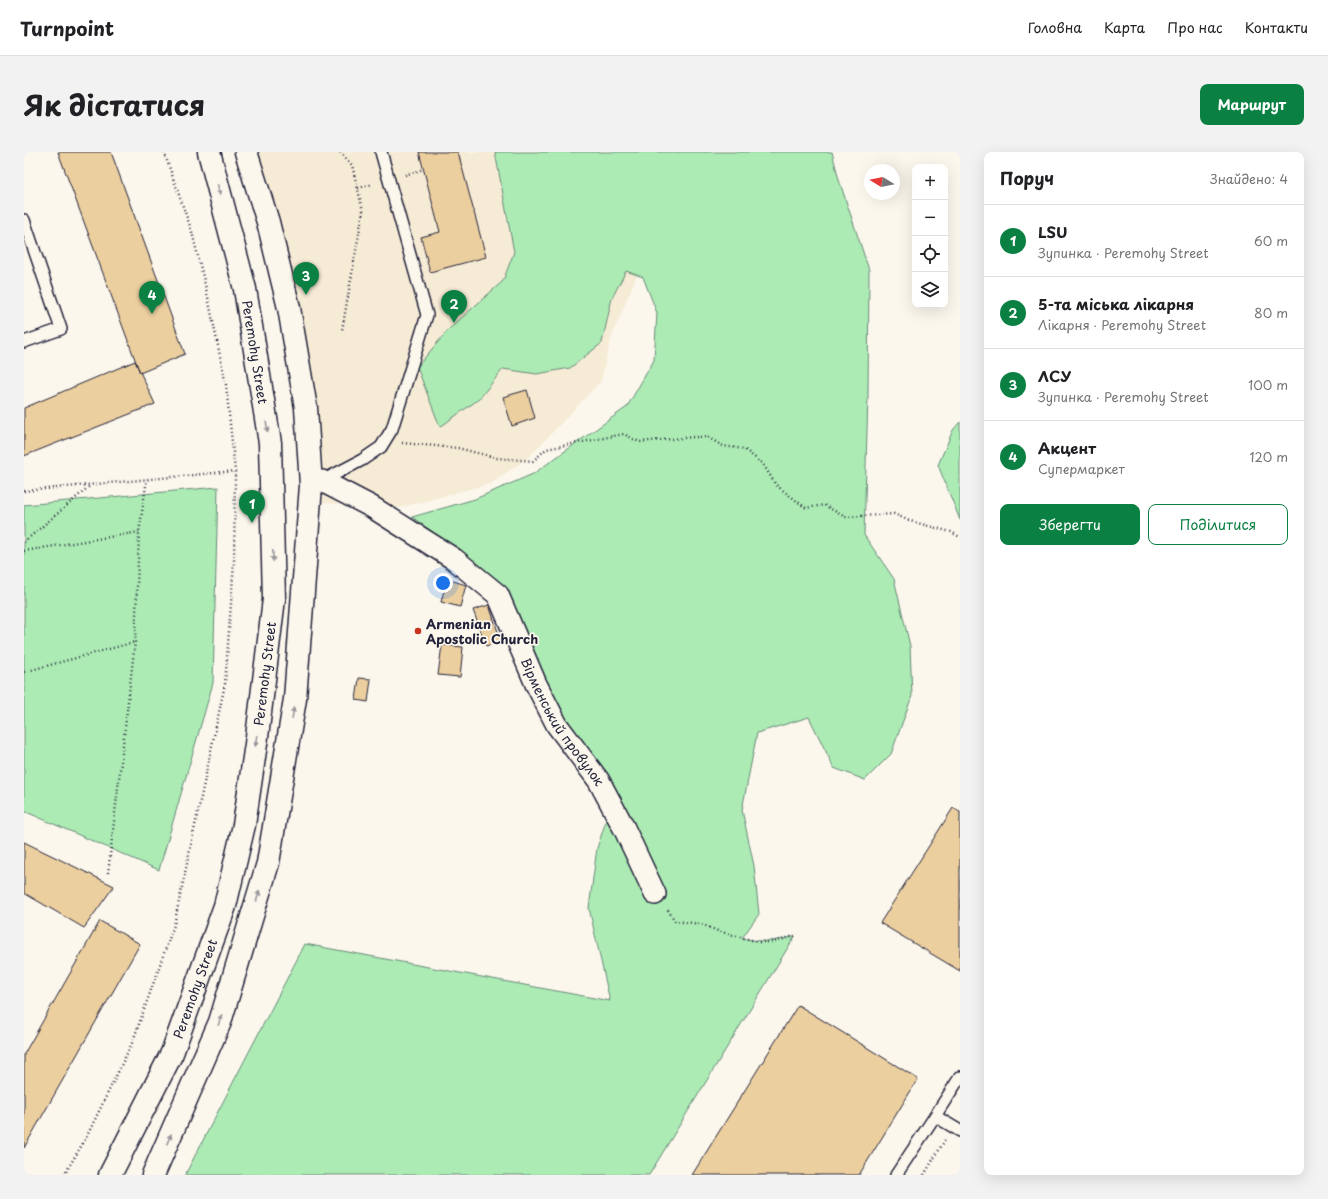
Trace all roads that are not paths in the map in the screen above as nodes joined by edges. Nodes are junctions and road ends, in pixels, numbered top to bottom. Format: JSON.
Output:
{"nodes":[{"id":1,"x":209,"y":152,"type":"edge"},
{"id":2,"x":246,"y":152,"type":"edge"},
{"id":3,"x":381,"y":152,"type":"edge"},
{"id":4,"x":24,"y":220,"type":"edge"},
{"id":5,"x":24,"y":342,"type":"edge"},
{"id":6,"x":317,"y":483,"type":"junction"},
{"id":7,"x":655,"y":894,"type":"road end"},
{"id":8,"x":960,"y":1077,"type":"edge"},
{"id":9,"x":935,"y":1116,"type":"junction"},
{"id":10,"x":957,"y":1129,"type":"edge"},
{"id":11,"x":110,"y":1175,"type":"edge"},
{"id":12,"x":153,"y":1175,"type":"edge"},
{"id":13,"x":896,"y":1175,"type":"edge"}],
"edges":[{"from":1,"to":11,"type":"main road","name":"Peremohy Street","one_way":true},
{"from":2,"to":6,"type":"main road"},
{"from":3,"to":6,"type":"lane"},
{"from":4,"to":5,"type":"lane"},
{"from":6,"to":7,"type":"street","name":"Вірменський провулок"},
{"from":12,"to":6,"type":"main road","one_way":true},
{"from":8,"to":9,"type":"lane"},
{"from":9,"to":10,"type":"lane"},
{"from":9,"to":13,"type":"lane"}]}
